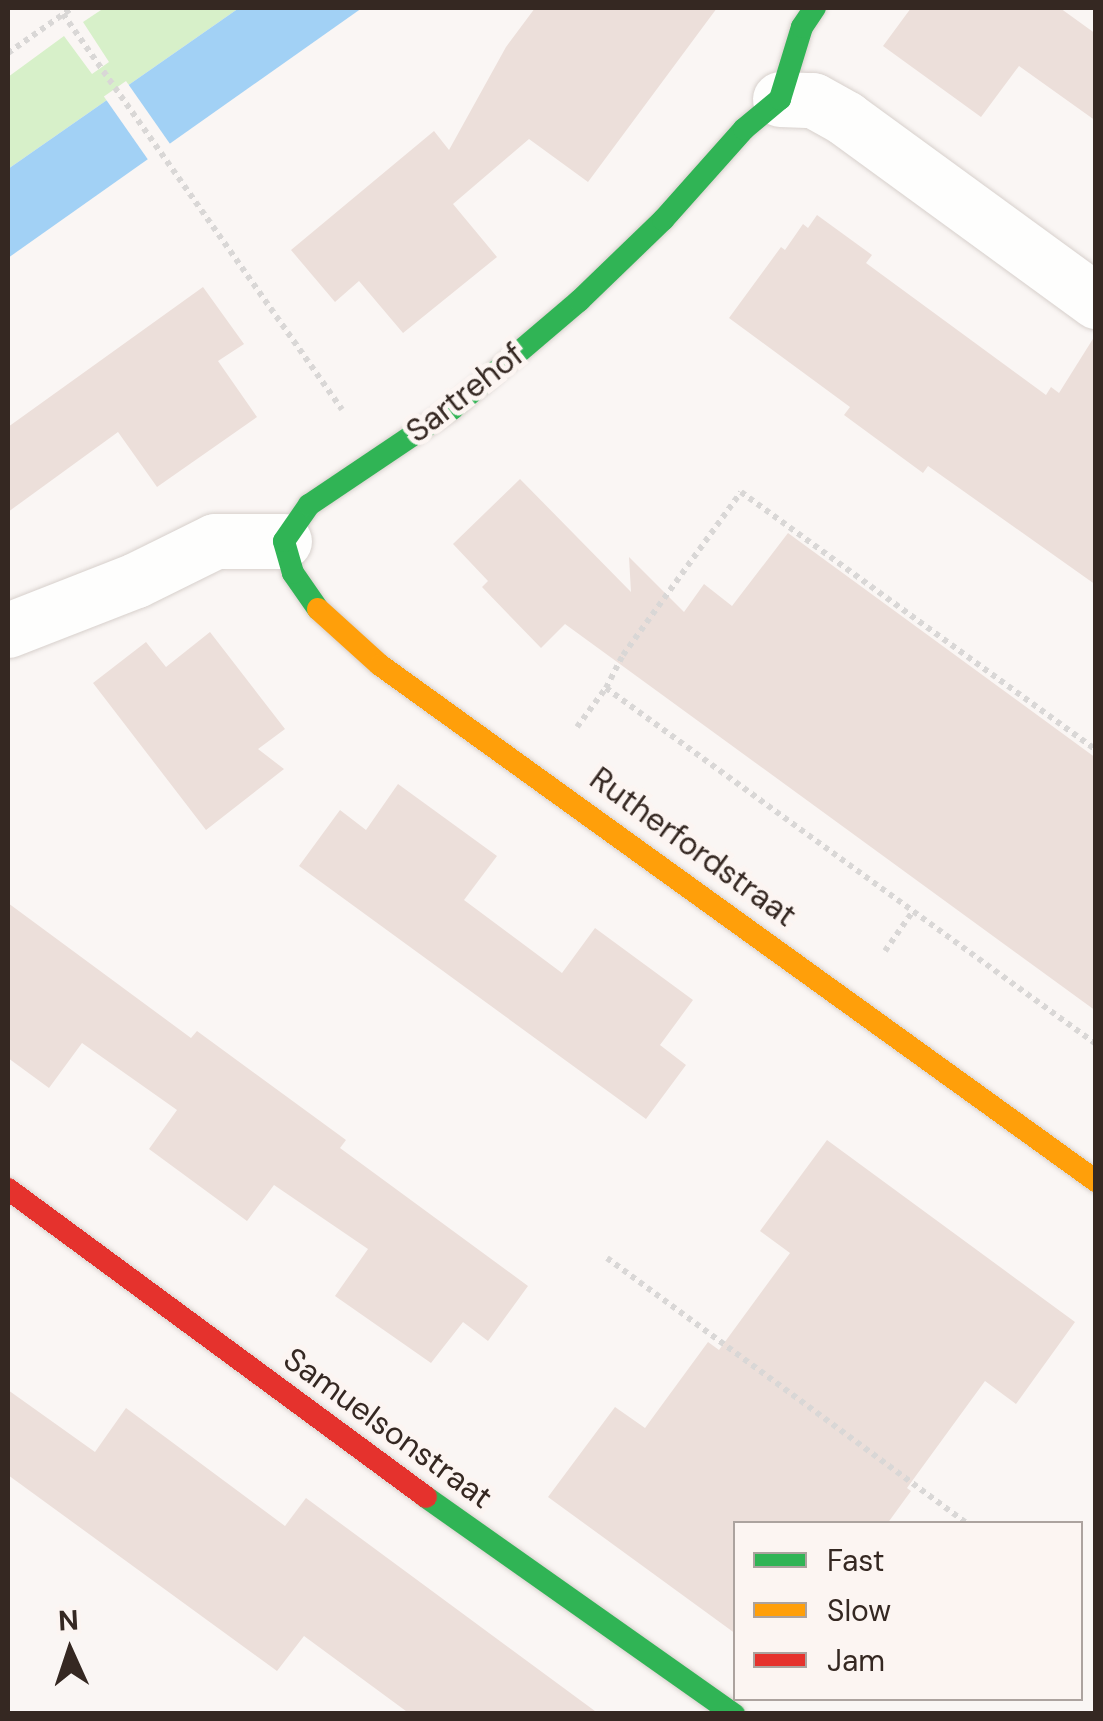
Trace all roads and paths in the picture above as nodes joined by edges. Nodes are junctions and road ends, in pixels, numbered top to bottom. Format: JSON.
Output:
{"nodes":[{"id":1,"x":72,"y":8,"type":"edge"},
{"id":2,"x":815,"y":8,"type":"edge"},
{"id":3,"x":62,"y":14,"type":"junction"},
{"id":4,"x":8,"y":52,"type":"edge"},
{"id":5,"x":780,"y":99,"type":"junction"},
{"id":6,"x":1096,"y":301,"type":"edge"},
{"id":7,"x":377,"y":460,"type":"junction"},
{"id":8,"x":284,"y":541,"type":"junction"},
{"id":9,"x":8,"y":630,"type":"edge"},
{"id":10,"x":606,"y":688,"type":"junction"},
{"id":11,"x":1096,"y":750,"type":"edge"},
{"id":12,"x":540,"y":776,"type":"junction"},
{"id":13,"x":1096,"y":1044,"type":"edge"},
{"id":14,"x":1096,"y":1181,"type":"edge"},
{"id":15,"x":8,"y":1189,"type":"edge"},
{"id":16,"x":607,"y":1258,"type":"dead end"},
{"id":17,"x":964,"y":1521,"type":"edge"},
{"id":18,"x":734,"y":1714,"type":"edge"}],
"edges":[{"from":1,"to":3,"type":"path"},
{"from":2,"to":5,"type":"street"},
{"from":3,"to":4,"type":"path"},
{"from":3,"to":7,"type":"path"},
{"from":5,"to":6,"type":"street"},
{"from":5,"to":7,"type":"street","name":"Sartrehof"},
{"from":7,"to":8,"type":"street","name":"Sartrehof"},
{"from":8,"to":9,"type":"street"},
{"from":8,"to":12,"type":"street","name":"Rutherfordstraat"},
{"from":10,"to":11,"type":"path"},
{"from":10,"to":12,"type":"path"},
{"from":10,"to":13,"type":"path"},
{"from":12,"to":14,"type":"street","name":"Rutherfordstraat"},
{"from":15,"to":18,"type":"street","name":"Samuelsonstraat"},
{"from":16,"to":17,"type":"path"}]}
